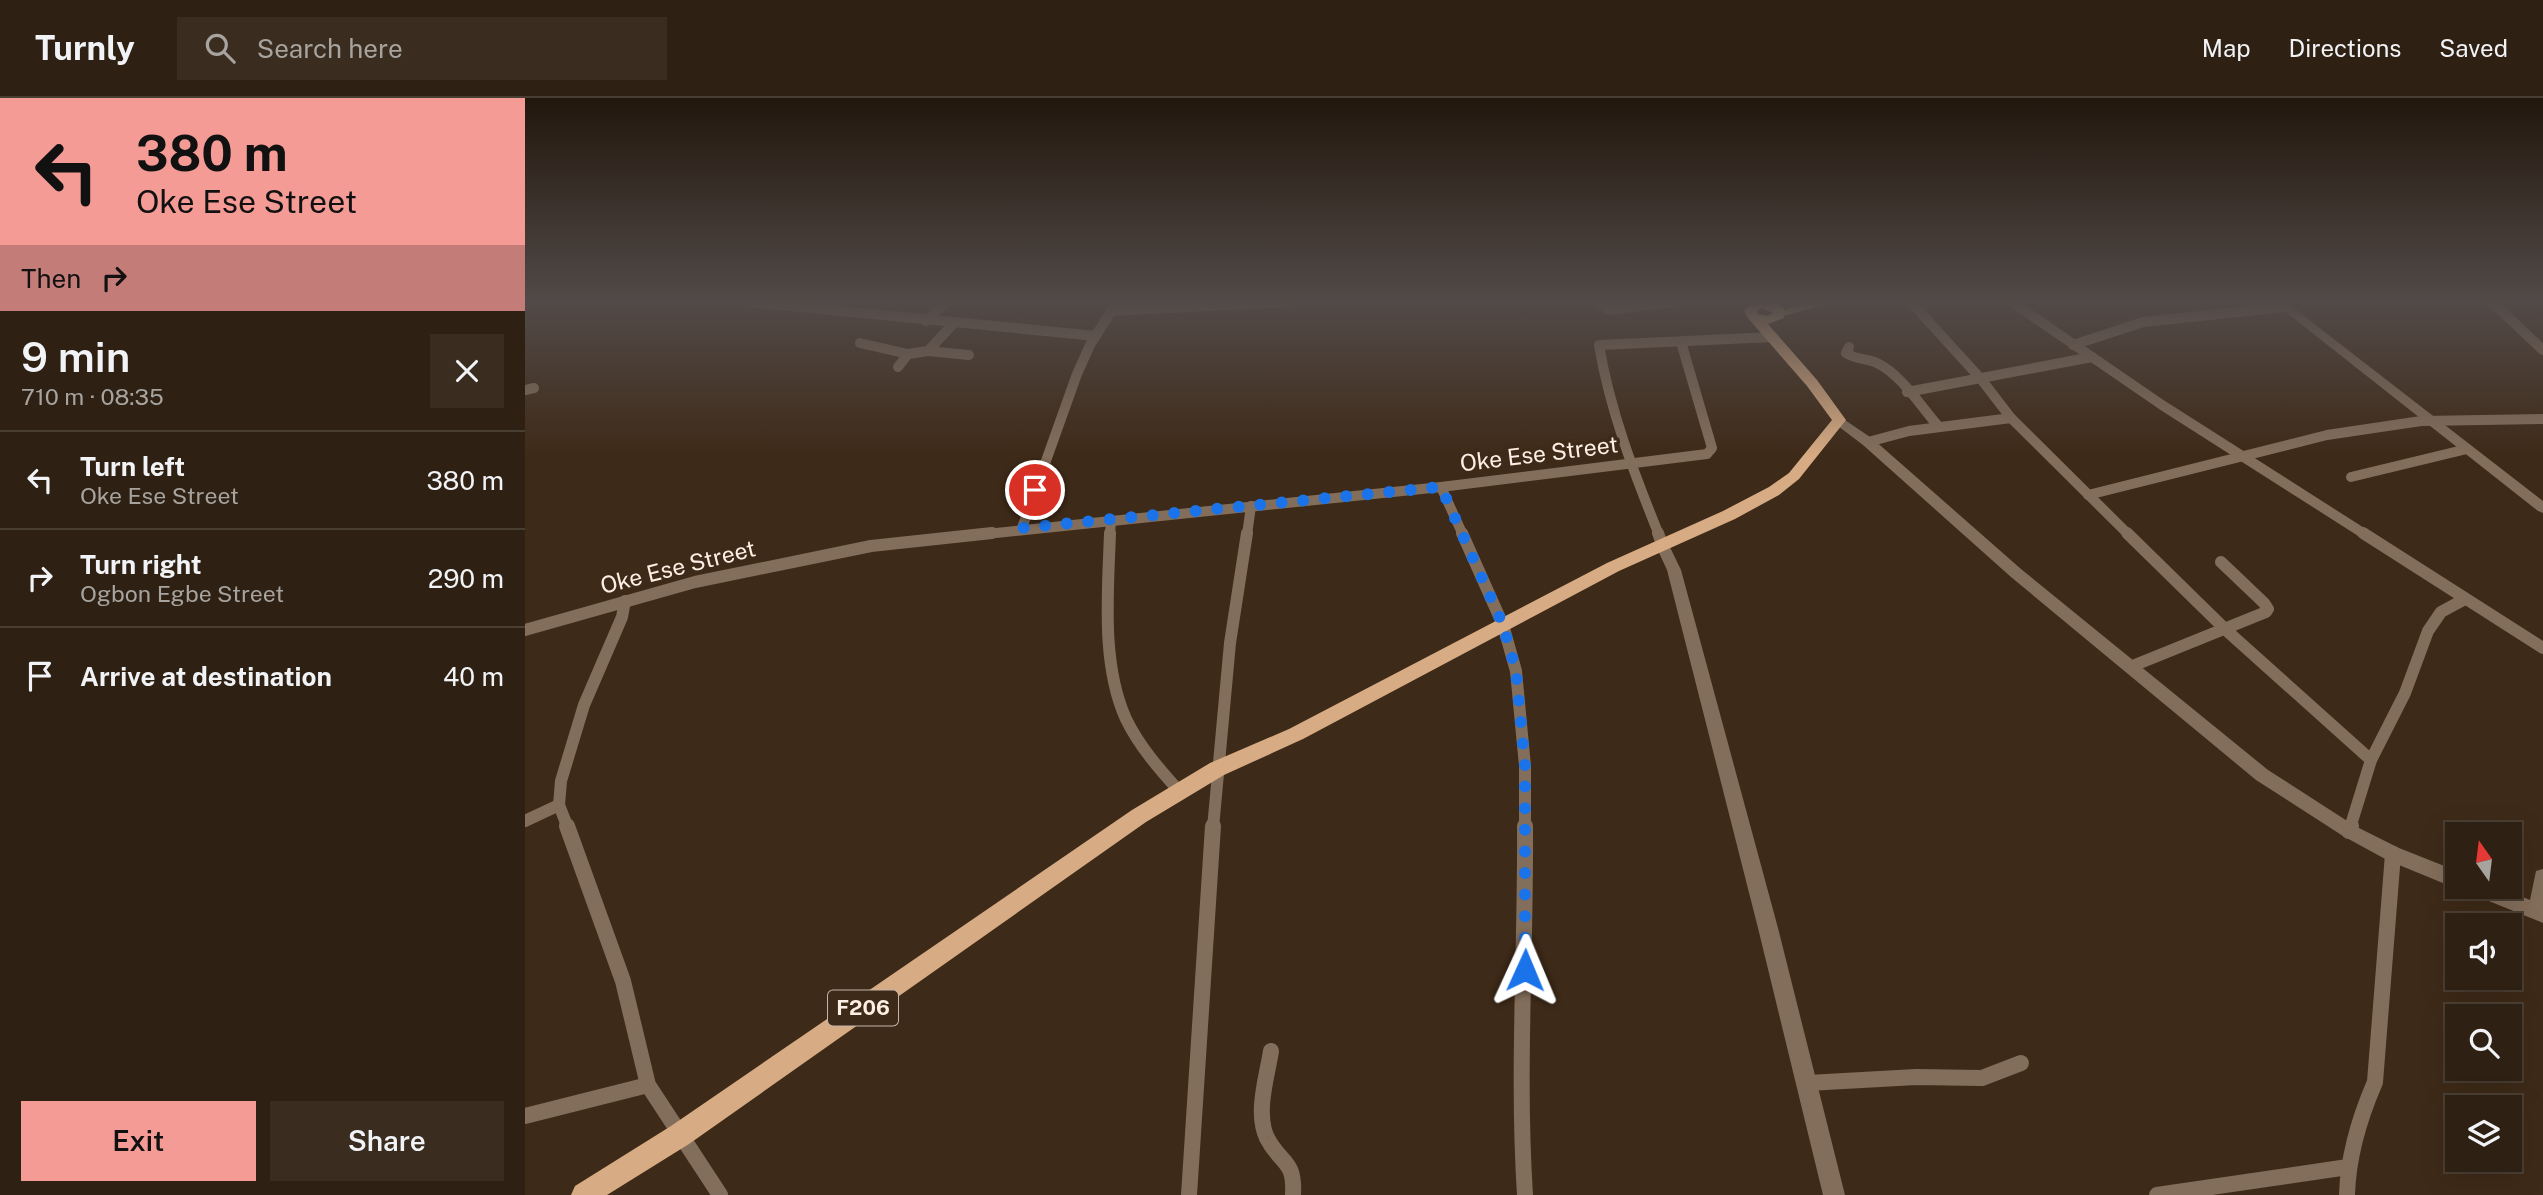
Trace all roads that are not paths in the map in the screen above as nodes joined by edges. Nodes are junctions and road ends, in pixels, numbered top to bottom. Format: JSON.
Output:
{"nodes":[{"id":1,"x":904,"y":353,"type":"edge"},
{"id":2,"x":913,"y":353,"type":"edge"},
{"id":3,"x":950,"y":353,"type":"edge"},
{"id":4,"x":1088,"y":353,"type":"edge"},
{"id":5,"x":1599,"y":353,"type":"edge"},
{"id":6,"x":1684,"y":353,"type":"edge"},
{"id":7,"x":1787,"y":353,"type":"edge"},
{"id":8,"x":1846,"y":353,"type":"edge"},
{"id":9,"x":1958,"y":353,"type":"edge"},
{"id":10,"x":2086,"y":353,"type":"edge"},
{"id":11,"x":2343,"y":353,"type":"edge"},
{"id":12,"x":908,"y":354,"type":"junction"},
{"id":13,"x":969,"y":355,"type":"dead end"},
{"id":14,"x":2092,"y":357,"type":"junction"},
{"id":15,"x":898,"y":367,"type":"dead end"},
{"id":16,"x":1981,"y":379,"type":"junction"},
{"id":17,"x":1907,"y":392,"type":"junction"},
{"id":18,"x":2011,"y":418,"type":"junction"},
{"id":19,"x":2543,"y":419,"type":"edge"},
{"id":20,"x":1839,"y":420,"type":"junction"},
{"id":21,"x":2431,"y":422,"type":"junction"},
{"id":22,"x":1939,"y":427,"type":"junction"},
{"id":23,"x":1868,"y":442,"type":"junction"},
{"id":24,"x":2467,"y":449,"type":"junction"},
{"id":25,"x":2240,"y":454,"type":"junction"},
{"id":26,"x":1632,"y":464,"type":"junction"},
{"id":27,"x":2351,"y":477,"type":"dead end"},
{"id":28,"x":2078,"y":485,"type":"joint"},
{"id":29,"x":1441,"y":487,"type":"junction"},
{"id":30,"x":2088,"y":495,"type":"junction"},
{"id":31,"x":1251,"y":506,"type":"junction"},
{"id":32,"x":2543,"y":508,"type":"edge"},
{"id":33,"x":1111,"y":520,"type":"junction"},
{"id":34,"x":1021,"y":528,"type":"junction"},
{"id":35,"x":1662,"y":544,"type":"junction"},
{"id":36,"x":2221,"y":562,"type":"dead end"},
{"id":37,"x":2465,"y":599,"type":"junction"},
{"id":38,"x":625,"y":601,"type":"junction"},
{"id":39,"x":1503,"y":625,"type":"junction"},
{"id":40,"x":525,"y":630,"type":"edge"},
{"id":41,"x":2225,"y":630,"type":"junction"},
{"id":42,"x":2543,"y":648,"type":"edge"},
{"id":43,"x":2130,"y":667,"type":"junction"},
{"id":44,"x":2371,"y":760,"type":"junction"},
{"id":45,"x":1217,"y":769,"type":"junction"},
{"id":46,"x":1176,"y":794,"type":"junction"},
{"id":47,"x":559,"y":805,"type":"junction"},
{"id":48,"x":525,"y":821,"type":"edge"},
{"id":49,"x":2349,"y":831,"type":"junction"},
{"id":50,"x":2393,"y":854,"type":"junction"},
{"id":51,"x":2445,"y":875,"type":"edge"},
{"id":52,"x":2543,"y":877,"type":"edge"},
{"id":53,"x":2508,"y":900,"type":"edge"},
{"id":54,"x":2541,"y":913,"type":"edge"},
{"id":55,"x":1271,"y":1051,"type":"dead end"},
{"id":56,"x":2021,"y":1063,"type":"dead end"},
{"id":57,"x":2375,"y":1082,"type":"joint"},
{"id":58,"x":1808,"y":1083,"type":"junction"},
{"id":59,"x":648,"y":1085,"type":"junction"},
{"id":60,"x":525,"y":1116,"type":"edge"},
{"id":61,"x":680,"y":1135,"type":"junction"},
{"id":62,"x":2348,"y":1167,"type":"junction"},
{"id":63,"x":584,"y":1195,"type":"edge"},
{"id":64,"x":720,"y":1195,"type":"edge"},
{"id":65,"x":1189,"y":1195,"type":"edge"},
{"id":66,"x":1293,"y":1195,"type":"edge"},
{"id":67,"x":1525,"y":1195,"type":"edge"},
{"id":68,"x":1834,"y":1195,"type":"edge"},
{"id":69,"x":2157,"y":1195,"type":"edge"},
{"id":70,"x":2347,"y":1195,"type":"edge"}],
"edges":[{"from":1,"to":12,"type":"street"},
{"from":2,"to":12,"type":"street"},
{"from":3,"to":13,"type":"street"},
{"from":4,"to":34,"type":"street"},
{"from":5,"to":26,"type":"street"},
{"from":6,"to":26,"type":"street","name":"Oke Ese Street"},
{"from":7,"to":20,"type":"main road"},
{"from":8,"to":17,"type":"street"},
{"from":9,"to":16,"type":"street"},
{"from":10,"to":14,"type":"street"},
{"from":11,"to":21,"type":"street"},
{"from":12,"to":15,"type":"street"},
{"from":14,"to":16,"type":"street"},
{"from":14,"to":25,"type":"street"},
{"from":16,"to":17,"type":"street"},
{"from":16,"to":18,"type":"street"},
{"from":17,"to":22,"type":"street"},
{"from":18,"to":22,"type":"street"},
{"from":18,"to":28,"type":"street"},
{"from":19,"to":21,"type":"street"},
{"from":20,"to":23,"type":"street"},
{"from":20,"to":35,"type":"main road"},
{"from":21,"to":24,"type":"street"},
{"from":21,"to":25,"type":"street"},
{"from":22,"to":23,"type":"street"},
{"from":23,"to":43,"type":"street"},
{"from":24,"to":27,"type":"street"},
{"from":24,"to":32,"type":"street"},
{"from":25,"to":30,"type":"street"},
{"from":25,"to":37,"type":"street"},
{"from":26,"to":29,"type":"street","name":"Oke Ese Street"},
{"from":26,"to":35,"type":"street"},
{"from":28,"to":30,"type":"street"},
{"from":29,"to":31,"type":"street","name":"Oke Ese Street"},
{"from":29,"to":39,"type":"street"},
{"from":30,"to":41,"type":"street"},
{"from":31,"to":33,"type":"street","name":"Oke Ese Street"},
{"from":31,"to":45,"type":"street"},
{"from":33,"to":34,"type":"street","name":"Oke Ese Street"},
{"from":33,"to":46,"type":"street"},
{"from":34,"to":38,"type":"street","name":"Oke Ese Street"},
{"from":35,"to":39,"type":"main road"},
{"from":35,"to":58,"type":"street"},
{"from":36,"to":41,"type":"street"},
{"from":37,"to":42,"type":"street"},
{"from":37,"to":44,"type":"street"},
{"from":38,"to":40,"type":"street","name":"Oke Ese Street"},
{"from":38,"to":47,"type":"street"},
{"from":39,"to":45,"type":"main road"},
{"from":39,"to":67,"type":"street"},
{"from":41,"to":43,"type":"street"},
{"from":41,"to":44,"type":"street"},
{"from":43,"to":49,"type":"street"},
{"from":44,"to":49,"type":"street"},
{"from":45,"to":46,"type":"main road"},
{"from":45,"to":65,"type":"street"},
{"from":46,"to":61,"type":"main road","number":"F206"},
{"from":47,"to":48,"type":"street"},
{"from":47,"to":59,"type":"street"},
{"from":49,"to":50,"type":"street"},
{"from":50,"to":51,"type":"street"},
{"from":50,"to":57,"type":"street"},
{"from":52,"to":54,"type":"street"},
{"from":53,"to":54,"type":"street"},
{"from":55,"to":66,"type":"street"},
{"from":56,"to":58,"type":"street"},
{"from":57,"to":62,"type":"street"},
{"from":58,"to":68,"type":"street"},
{"from":59,"to":60,"type":"street"},
{"from":59,"to":61,"type":"street"},
{"from":61,"to":63,"type":"main road","number":"F206"},
{"from":61,"to":64,"type":"street"},
{"from":62,"to":69,"type":"street"},
{"from":62,"to":70,"type":"street"}]}
